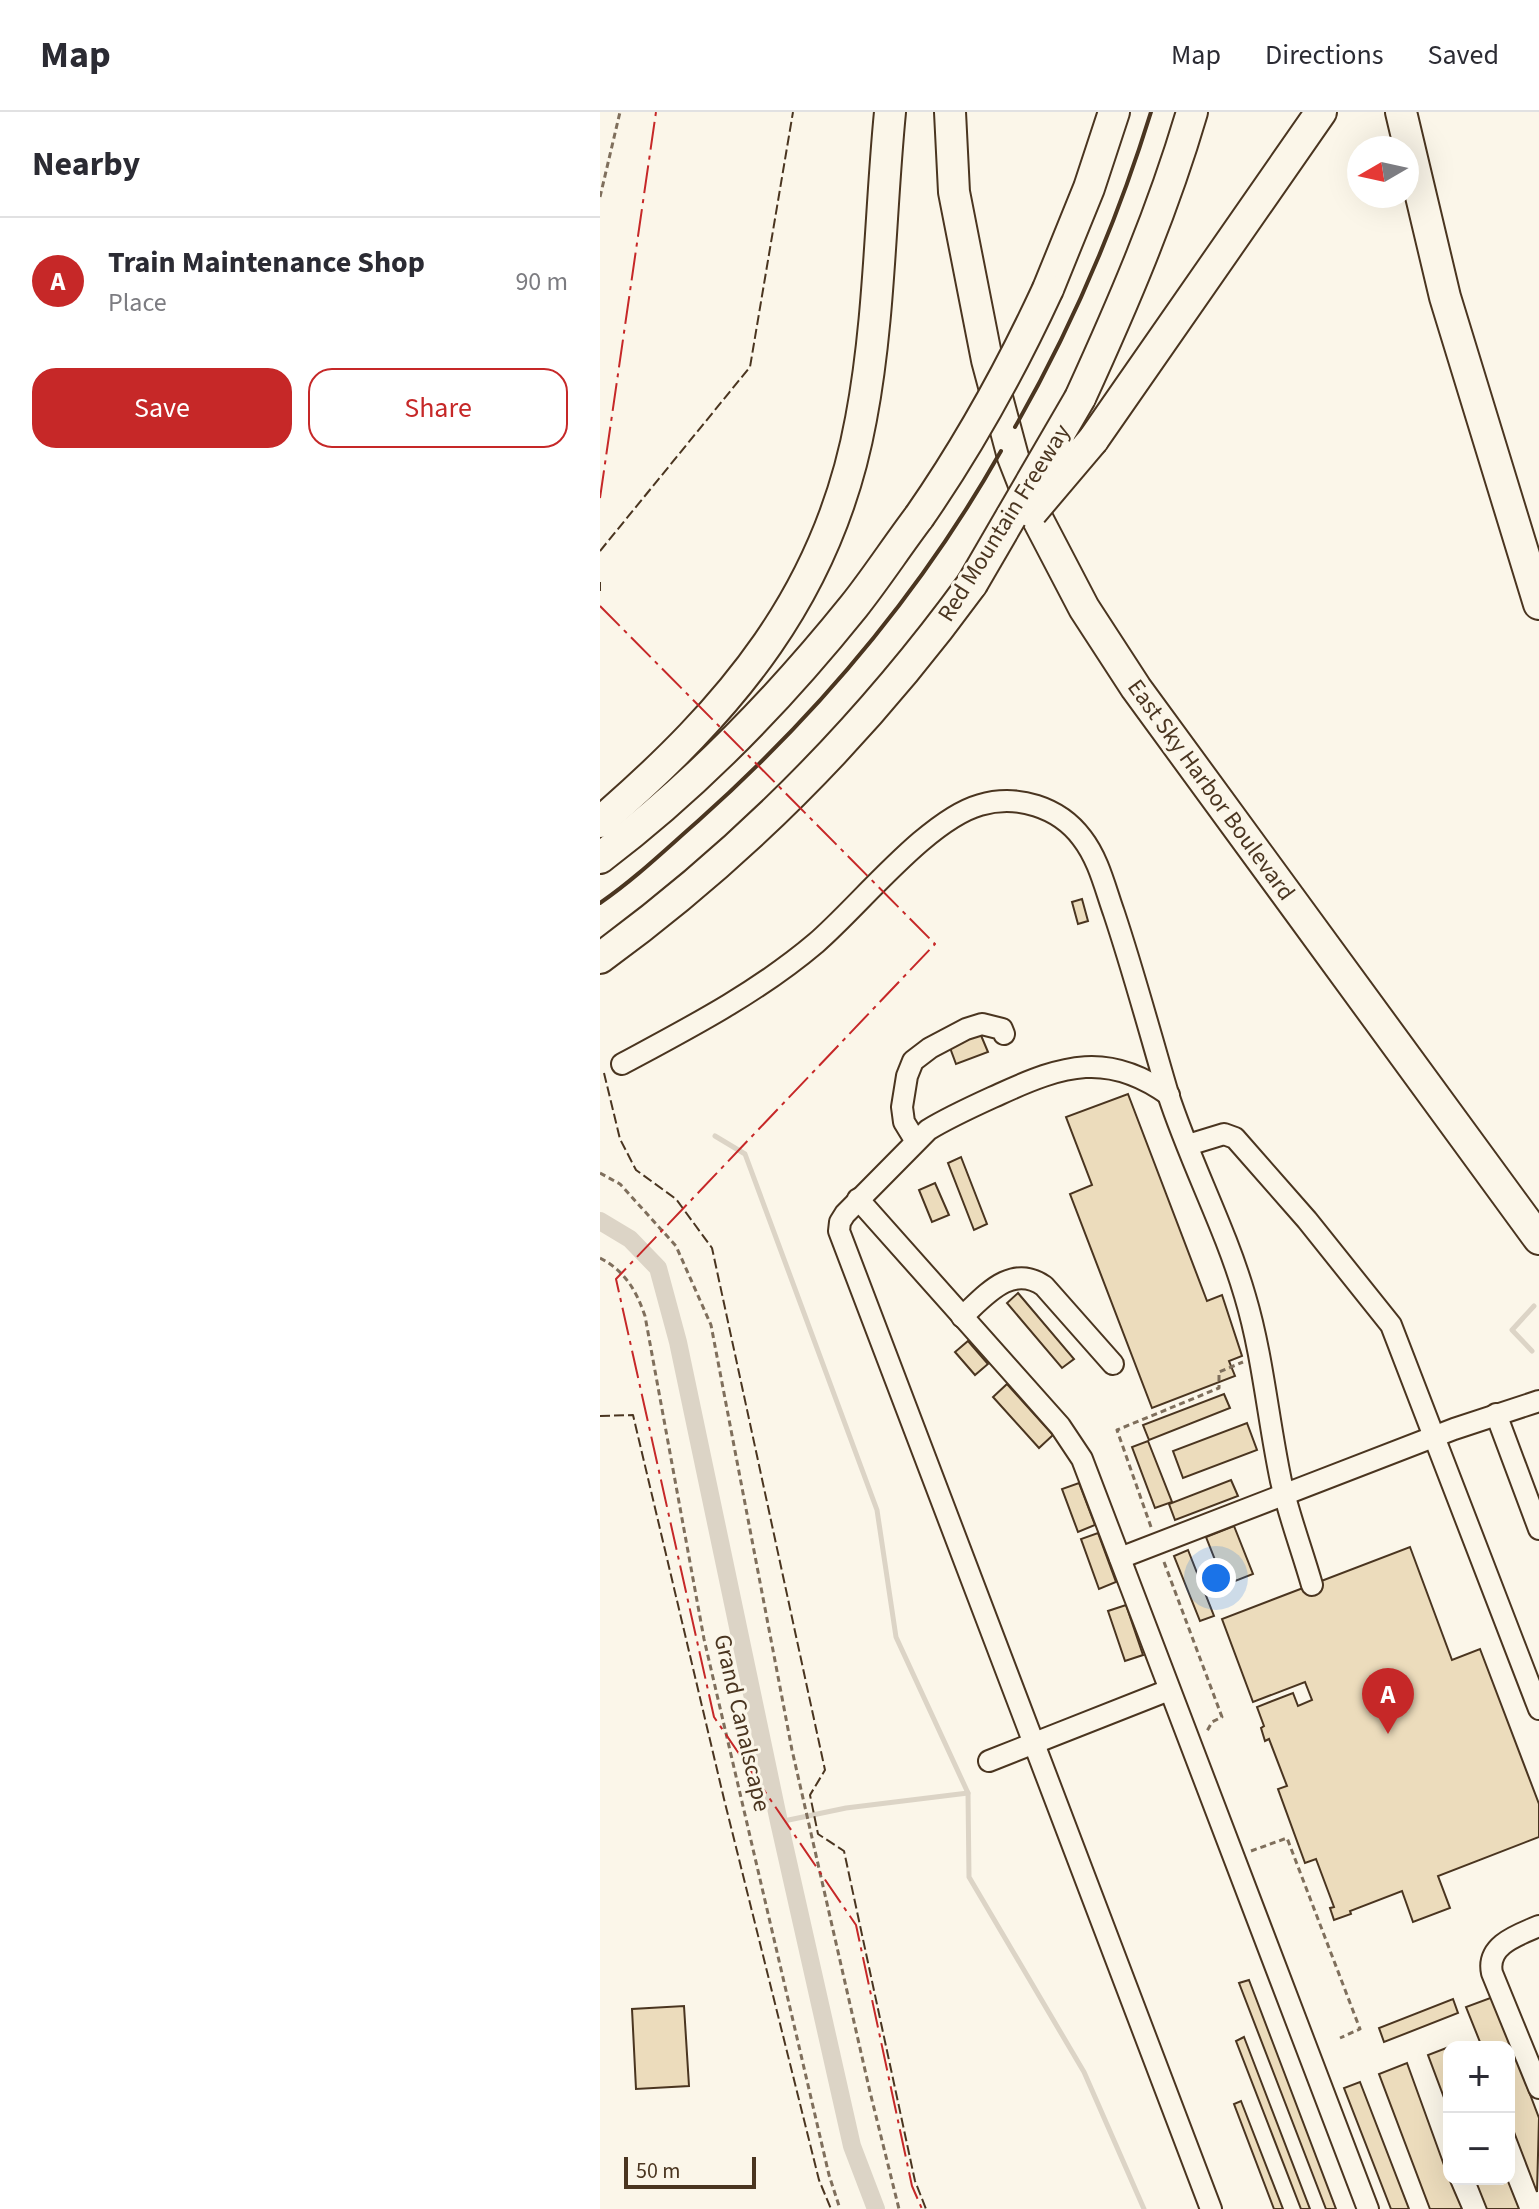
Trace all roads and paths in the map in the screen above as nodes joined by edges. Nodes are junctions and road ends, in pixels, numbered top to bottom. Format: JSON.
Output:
{"nodes":[{"id":1,"x":620,"y":112,"type":"edge"},
{"id":2,"x":890,"y":112,"type":"edge"},
{"id":3,"x":950,"y":112,"type":"edge"},
{"id":4,"x":970,"y":112,"type":"edge"},
{"id":5,"x":1114,"y":112,"type":"edge"},
{"id":6,"x":1192,"y":112,"type":"edge"},
{"id":7,"x":1321,"y":112,"type":"edge"},
{"id":8,"x":1401,"y":112,"type":"edge"},
{"id":9,"x":600,"y":197,"type":"edge"},
{"id":10,"x":975,"y":295,"type":"junction"},
{"id":11,"x":972,"y":584,"type":"junction"},
{"id":12,"x":1539,"y":604,"type":"edge"},
{"id":13,"x":600,"y":822,"type":"edge"},
{"id":14,"x":600,"y":858,"type":"edge"},
{"id":15,"x":612,"y":950,"type":"edge"},
{"id":16,"x":1004,"y":1034,"type":"dead end"},
{"id":17,"x":622,"y":1064,"type":"dead end"},
{"id":18,"x":1169,"y":1095,"type":"junction"},
{"id":19,"x":915,"y":1140,"type":"junction"},
{"id":20,"x":1188,"y":1145,"type":"junction"},
{"id":21,"x":600,"y":1173,"type":"edge"},
{"id":22,"x":858,"y":1199,"type":"junction"},
{"id":23,"x":1539,"y":1239,"type":"edge"},
{"id":24,"x":600,"y":1258,"type":"edge"},
{"id":25,"x":962,"y":1317,"type":"junction"},
{"id":26,"x":1247,"y":1361,"type":"dead end"},
{"id":27,"x":1113,"y":1364,"type":"dead end"},
{"id":28,"x":1539,"y":1401,"type":"edge"},
{"id":29,"x":1496,"y":1414,"type":"junction"},
{"id":30,"x":1435,"y":1435,"type":"junction"},
{"id":31,"x":1284,"y":1493,"type":"junction"},
{"id":32,"x":1539,"y":1529,"type":"edge"},
{"id":33,"x":1153,"y":1532,"type":"dead end"},
{"id":34,"x":1120,"y":1558,"type":"junction"},
{"id":35,"x":1162,"y":1558,"type":"dead end"},
{"id":36,"x":1312,"y":1585,"type":"dead end"},
{"id":37,"x":1169,"y":1690,"type":"junction"},
{"id":38,"x":1539,"y":1709,"type":"edge"},
{"id":39,"x":1222,"y":1717,"type":"dead end"},
{"id":40,"x":1033,"y":1743,"type":"junction"},
{"id":41,"x":989,"y":1761,"type":"dead end"},
{"id":42,"x":1251,"y":1851,"type":"dead end"},
{"id":43,"x":1539,"y":1926,"type":"edge"},
{"id":44,"x":1340,"y":2038,"type":"dead end"},
{"id":45,"x":1539,"y":2088,"type":"edge"},
{"id":46,"x":840,"y":2209,"type":"edge"},
{"id":47,"x":899,"y":2209,"type":"edge"},
{"id":48,"x":1211,"y":2209,"type":"edge"},
{"id":49,"x":1368,"y":2209,"type":"edge"}],
"edges":[{"from":1,"to":9,"type":"path"},
{"from":2,"to":13,"type":"highway"},
{"from":3,"to":10,"type":"highway"},
{"from":4,"to":10,"type":"highway"},
{"from":5,"to":14,"type":"highway","bridge":true},
{"from":6,"to":11,"type":"highway","name":"Red Mountain Freeway","bridge":true},
{"from":7,"to":11,"type":"highway","bridge":true},
{"from":8,"to":12,"type":"highway"},
{"from":10,"to":23,"type":"highway","name":"East Sky Harbor Boulevard"},
{"from":11,"to":15,"type":"highway","name":"Red Mountain Freeway"},
{"from":16,"to":19,"type":"lane"},
{"from":17,"to":18,"type":"lane"},
{"from":18,"to":19,"type":"lane"},
{"from":18,"to":20,"type":"lane"},
{"from":19,"to":22,"type":"lane"},
{"from":20,"to":30,"type":"lane"},
{"from":20,"to":31,"type":"lane"},
{"from":21,"to":47,"type":"path"},
{"from":22,"to":25,"type":"lane"},
{"from":22,"to":40,"type":"lane"},
{"from":24,"to":46,"type":"path","name":"Grand Canalscape"},
{"from":25,"to":27,"type":"lane"},
{"from":25,"to":34,"type":"lane"},
{"from":26,"to":33,"type":"path"},
{"from":28,"to":29,"type":"lane"},
{"from":29,"to":30,"type":"lane"},
{"from":29,"to":32,"type":"lane"},
{"from":30,"to":31,"type":"lane"},
{"from":30,"to":38,"type":"lane"},
{"from":31,"to":34,"type":"lane"},
{"from":31,"to":36,"type":"lane"},
{"from":34,"to":37,"type":"lane"},
{"from":35,"to":39,"type":"path"},
{"from":37,"to":40,"type":"lane"},
{"from":37,"to":49,"type":"lane"},
{"from":40,"to":41,"type":"lane"},
{"from":40,"to":48,"type":"lane"},
{"from":42,"to":44,"type":"path"},
{"from":43,"to":45,"type":"lane"}]}
